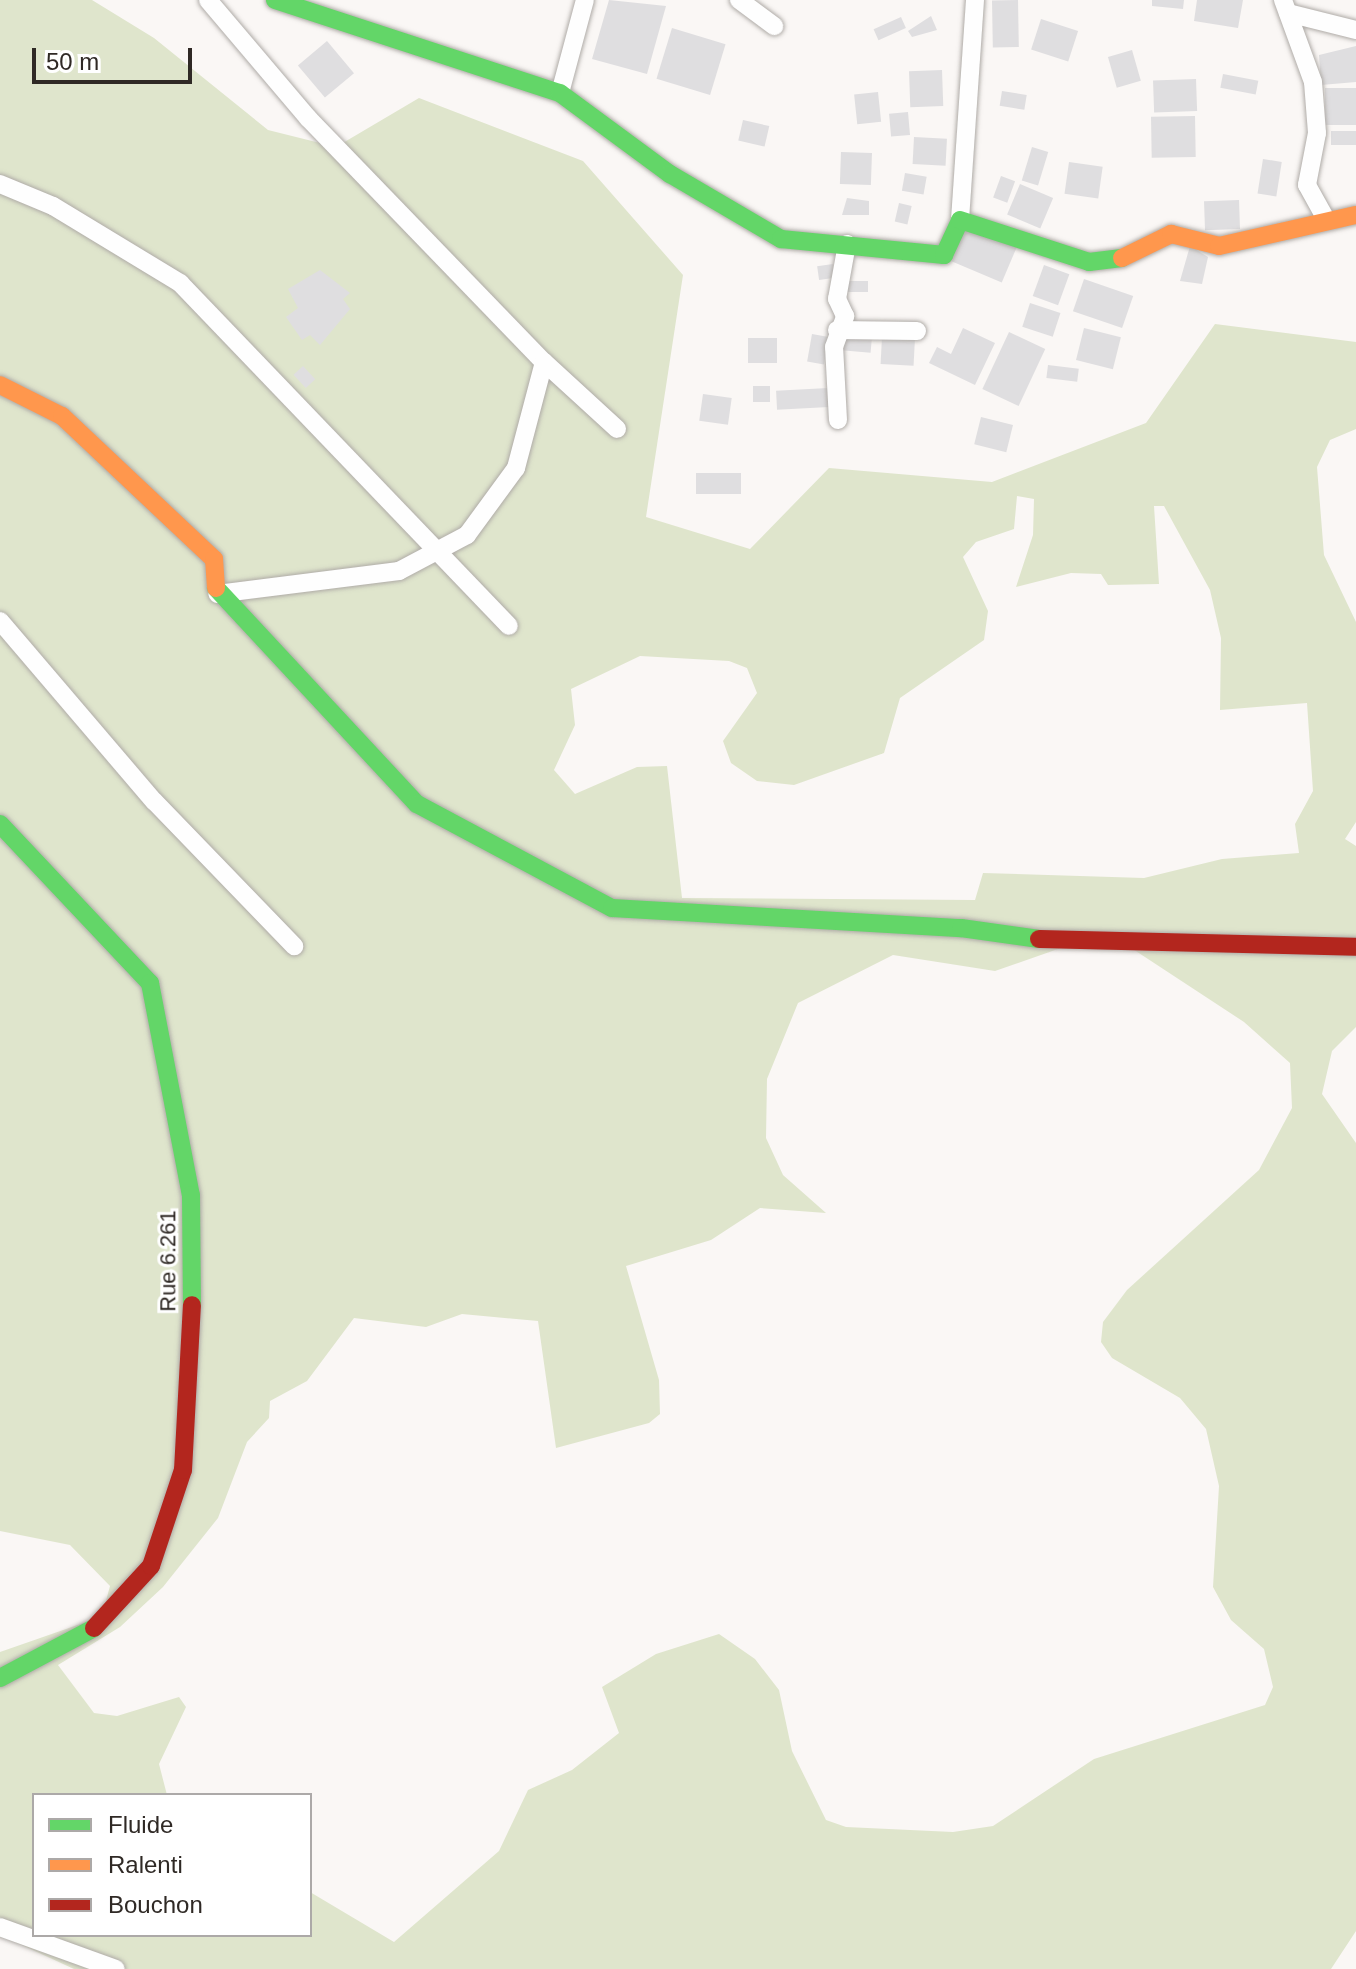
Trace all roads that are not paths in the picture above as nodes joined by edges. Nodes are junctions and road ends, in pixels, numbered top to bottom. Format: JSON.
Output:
{"nodes":[{"id":1,"x":208,"y":0,"type":"edge"},
{"id":2,"x":275,"y":0,"type":"edge"},
{"id":3,"x":585,"y":0,"type":"edge"},
{"id":4,"x":739,"y":0,"type":"edge"},
{"id":5,"x":975,"y":0,"type":"edge"},
{"id":6,"x":1286,"y":6,"type":"edge"},
{"id":7,"x":774,"y":26,"type":"dead end"},
{"id":8,"x":1356,"y":30,"type":"edge"},
{"id":9,"x":560,"y":93,"type":"junction"},
{"id":10,"x":0,"y":184,"type":"edge"},
{"id":11,"x":1356,"y":215,"type":"edge"},
{"id":12,"x":1325,"y":217,"type":"junction"},
{"id":13,"x":960,"y":220,"type":"junction"},
{"id":14,"x":847,"y":244,"type":"junction"},
{"id":15,"x":837,"y":330,"type":"junction"},
{"id":16,"x":917,"y":331,"type":"dead end"},
{"id":17,"x":544,"y":362,"type":"junction"},
{"id":18,"x":0,"y":385,"type":"edge"},
{"id":19,"x":838,"y":420,"type":"dead end"},
{"id":20,"x":617,"y":429,"type":"dead end"},
{"id":21,"x":441,"y":553,"type":"junction"},
{"id":22,"x":217,"y":594,"type":"junction"},
{"id":23,"x":0,"y":621,"type":"edge"},
{"id":24,"x":509,"y":626,"type":"dead end"},
{"id":25,"x":0,"y":824,"type":"edge"},
{"id":26,"x":294,"y":946,"type":"dead end"},
{"id":27,"x":1356,"y":947,"type":"edge"},
{"id":28,"x":0,"y":1678,"type":"edge"},
{"id":29,"x":0,"y":1927,"type":"edge"},
{"id":30,"x":116,"y":1969,"type":"edge"}],
"edges":[{"from":1,"to":17,"type":"street"},
{"from":2,"to":9,"type":"street"},
{"from":3,"to":9,"type":"street"},
{"from":4,"to":7,"type":"street"},
{"from":5,"to":13,"type":"street"},
{"from":6,"to":8,"type":"street"},
{"from":6,"to":12,"type":"street"},
{"from":9,"to":14,"type":"street"},
{"from":10,"to":21,"type":"street"},
{"from":11,"to":12,"type":"street"},
{"from":12,"to":13,"type":"street"},
{"from":13,"to":14,"type":"street"},
{"from":14,"to":15,"type":"street"},
{"from":15,"to":16,"type":"street"},
{"from":15,"to":19,"type":"street"},
{"from":17,"to":20,"type":"street"},
{"from":17,"to":21,"type":"street"},
{"from":18,"to":22,"type":"street"},
{"from":21,"to":22,"type":"street"},
{"from":21,"to":24,"type":"street"},
{"from":22,"to":27,"type":"street"},
{"from":23,"to":26,"type":"street"},
{"from":25,"to":28,"type":"street","name":"Rue 6.261"},
{"from":29,"to":30,"type":"street"}]}
